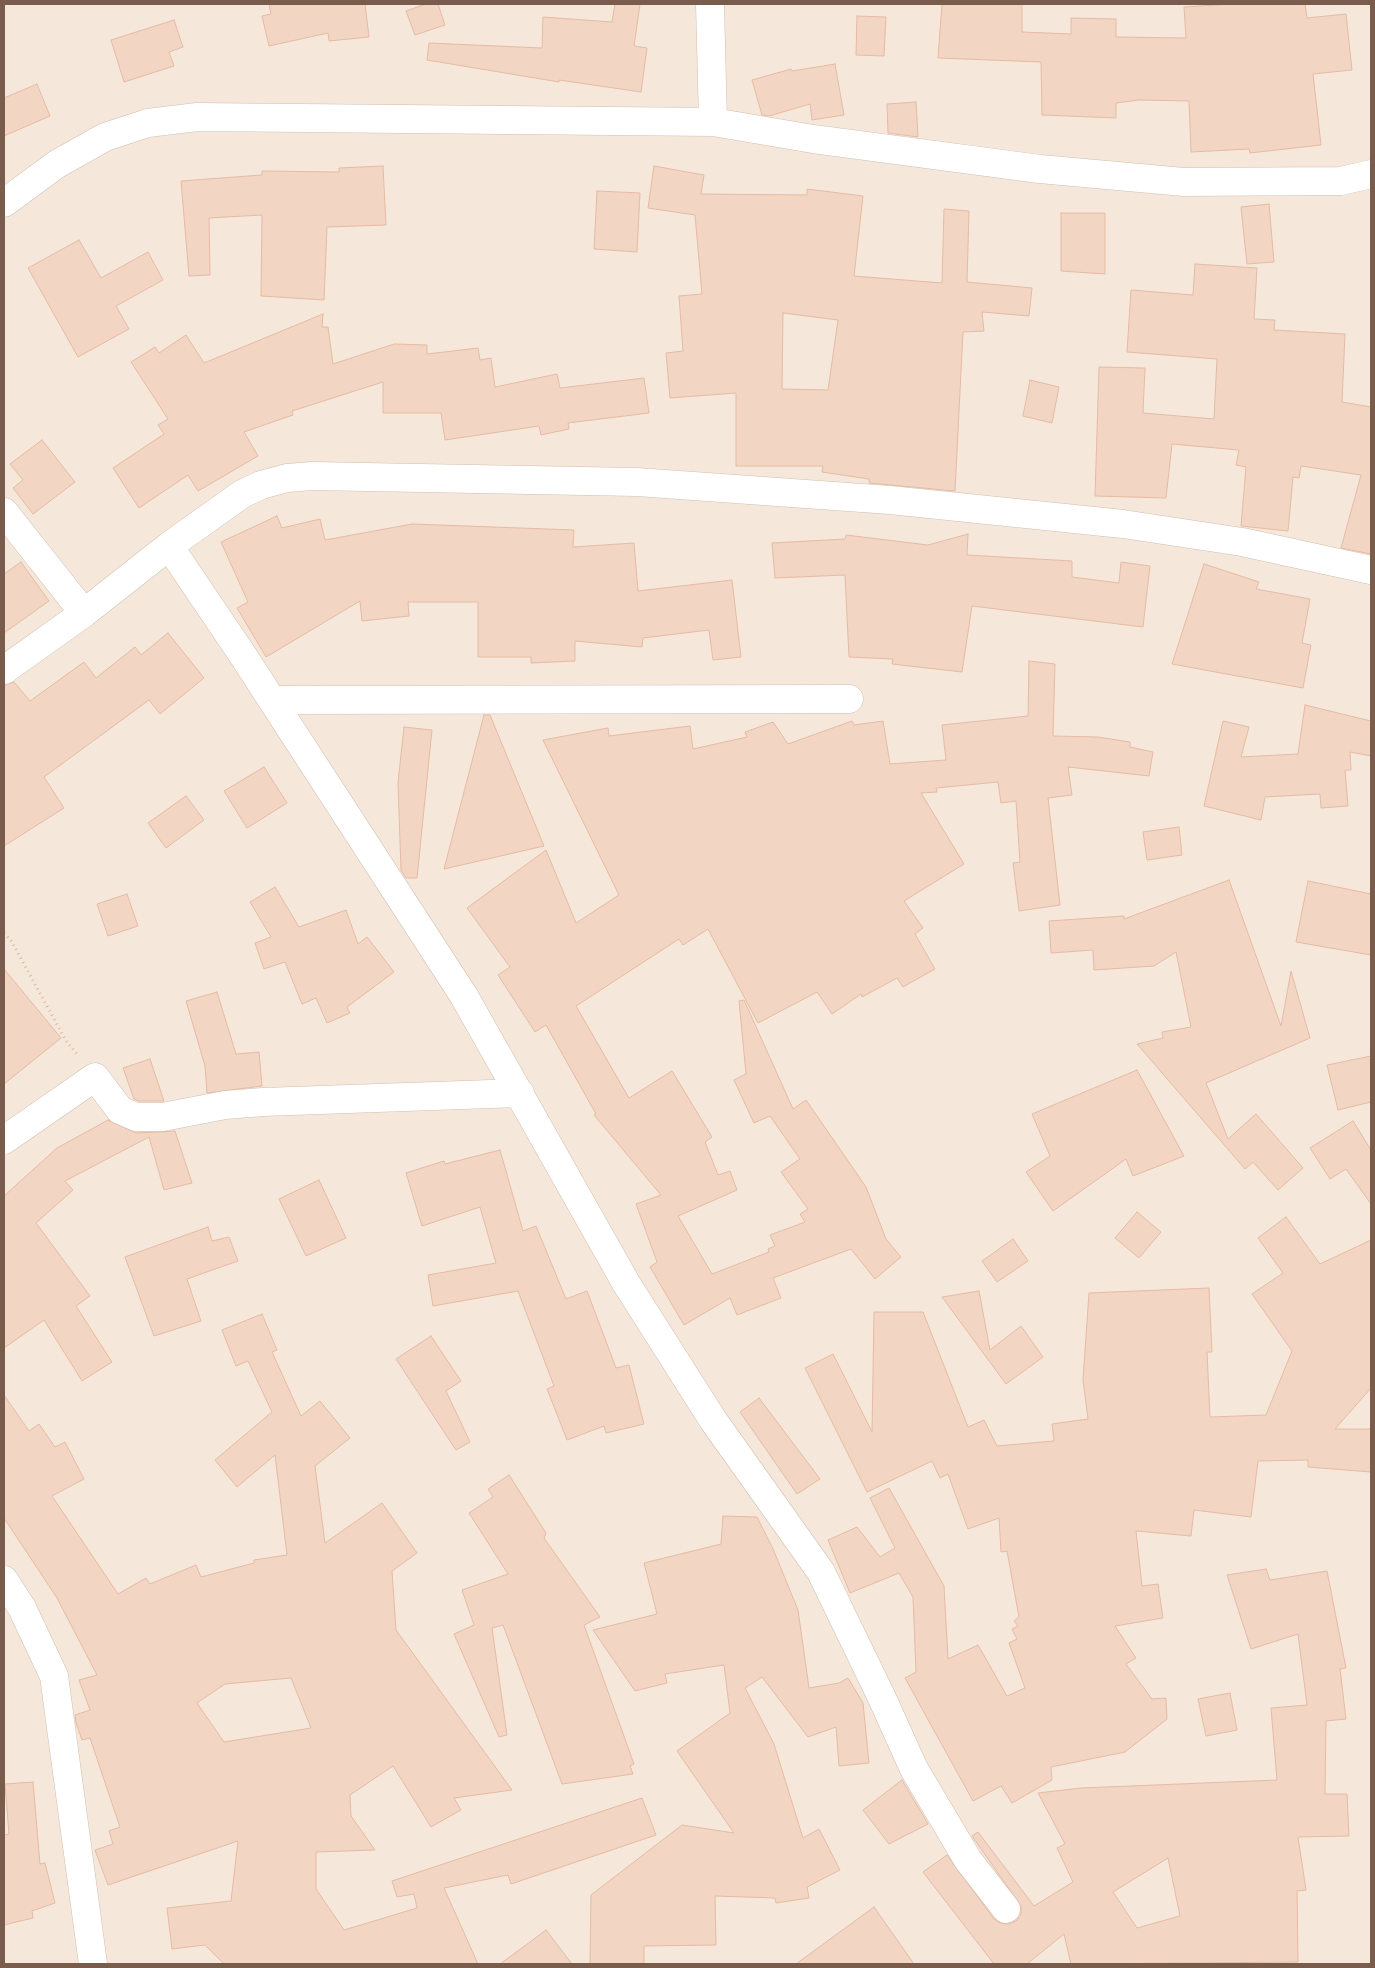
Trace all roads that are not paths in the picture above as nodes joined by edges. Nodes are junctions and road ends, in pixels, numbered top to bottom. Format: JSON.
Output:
{"nodes":[{"id":1,"x":710,"y":4,"type":"edge"},
{"id":2,"x":713,"y":122,"type":"junction"},
{"id":3,"x":1371,"y":174,"type":"edge"},
{"id":4,"x":4,"y":203,"type":"edge"},
{"id":5,"x":4,"y":512,"type":"edge"},
{"id":6,"x":169,"y":546,"type":"junction"},
{"id":7,"x":1371,"y":570,"type":"edge"},
{"id":8,"x":84,"y":613,"type":"junction"},
{"id":9,"x":4,"y":670,"type":"edge"},
{"id":10,"x":849,"y":699,"type":"dead end"},
{"id":11,"x":272,"y":700,"type":"junction"},
{"id":12,"x":520,"y":1093,"type":"junction"},
{"id":13,"x":4,"y":1140,"type":"edge"},
{"id":14,"x":4,"y":1580,"type":"edge"},
{"id":15,"x":1006,"y":1909,"type":"dead end"},
{"id":16,"x":93,"y":1964,"type":"edge"}],
"edges":[{"from":1,"to":2,"type":"street"},
{"from":2,"to":3,"type":"street"},
{"from":2,"to":4,"type":"street"},
{"from":5,"to":8,"type":"street"},
{"from":6,"to":7,"type":"street"},
{"from":6,"to":8,"type":"street"},
{"from":6,"to":11,"type":"street"},
{"from":8,"to":9,"type":"street"},
{"from":10,"to":11,"type":"street"},
{"from":11,"to":12,"type":"street"},
{"from":12,"to":13,"type":"street"},
{"from":12,"to":15,"type":"street"},
{"from":14,"to":16,"type":"street"}]}
